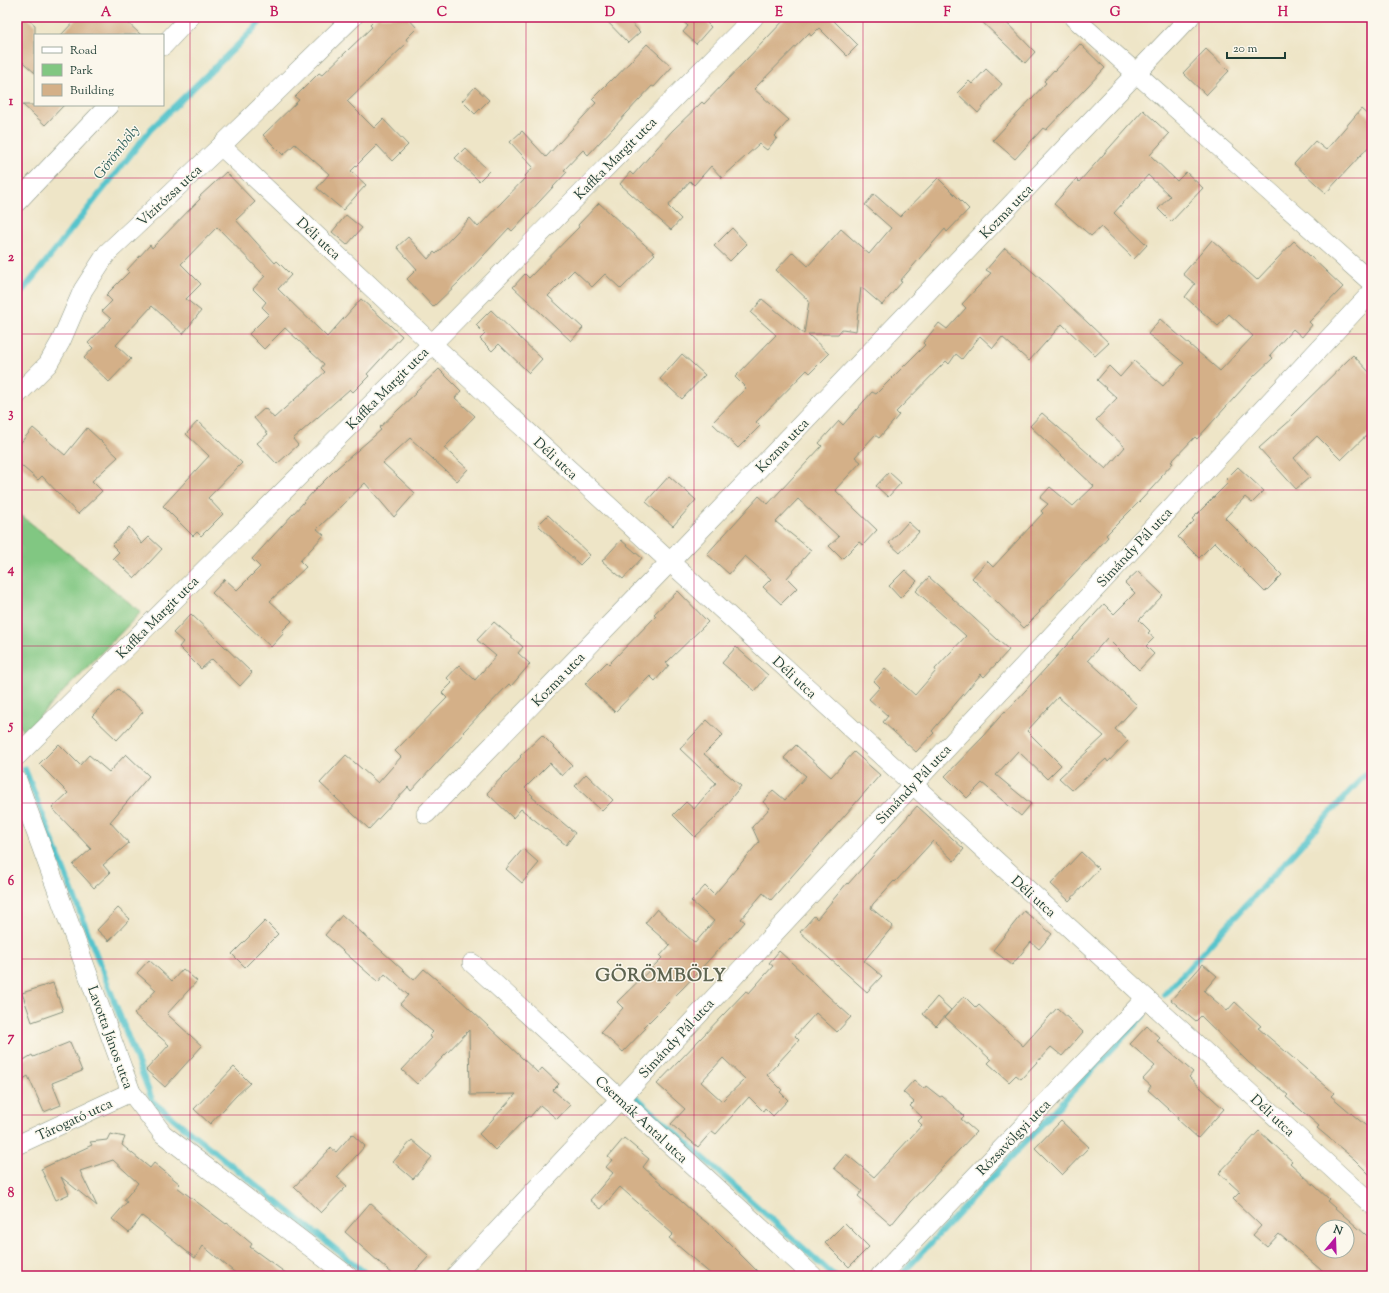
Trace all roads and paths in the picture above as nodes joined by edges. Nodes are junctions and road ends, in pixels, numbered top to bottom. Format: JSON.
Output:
{"nodes":[{"id":1,"x":190,"y":17,"type":"edge"},
{"id":2,"x":353,"y":17,"type":"edge"},
{"id":3,"x":754,"y":17,"type":"edge"},
{"id":4,"x":1073,"y":17,"type":"edge"},
{"id":5,"x":1190,"y":17,"type":"edge"},
{"id":6,"x":164,"y":45,"type":"edge"},
{"id":7,"x":1136,"y":74,"type":"junction"},
{"id":8,"x":107,"y":106,"type":"edge"},
{"id":9,"x":221,"y":146,"type":"junction"},
{"id":10,"x":17,"y":202,"type":"edge"},
{"id":11,"x":1372,"y":283,"type":"edge"},
{"id":12,"x":1372,"y":292,"type":"edge"},
{"id":13,"x":432,"y":344,"type":"junction"},
{"id":14,"x":17,"y":394,"type":"edge"},
{"id":15,"x":670,"y":562,"type":"junction"},
{"id":16,"x":17,"y":756,"type":"edge"},
{"id":17,"x":17,"y":780,"type":"edge"},
{"id":18,"x":912,"y":785,"type":"junction"},
{"id":19,"x":426,"y":814,"type":"dead end"},
{"id":20,"x":472,"y":963,"type":"dead end"},
{"id":21,"x":1146,"y":998,"type":"junction"},
{"id":22,"x":131,"y":1092,"type":"junction"},
{"id":23,"x":620,"y":1099,"type":"junction"},
{"id":24,"x":17,"y":1145,"type":"edge"},
{"id":25,"x":1372,"y":1205,"type":"edge"},
{"id":26,"x":341,"y":1274,"type":"edge"},
{"id":27,"x":455,"y":1276,"type":"edge"},
{"id":28,"x":813,"y":1276,"type":"edge"},
{"id":29,"x":880,"y":1276,"type":"edge"}],
"edges":[{"from":1,"to":6,"type":"street"},
{"from":2,"to":9,"type":"street","name":"Vízirózsa utca"},
{"from":3,"to":13,"type":"street","name":"Kaffka Margit utca"},
{"from":4,"to":7,"type":"street"},
{"from":5,"to":7,"type":"street","name":"Kozma utca"},
{"from":7,"to":11,"type":"street"},
{"from":7,"to":15,"type":"street","name":"Kozma utca"},
{"from":8,"to":10,"type":"street"},
{"from":9,"to":13,"type":"street","name":"Déli utca"},
{"from":9,"to":14,"type":"street","name":"Vízirózsa utca"},
{"from":12,"to":18,"type":"street","name":"Simándy Pál utca"},
{"from":13,"to":15,"type":"street","name":"Déli utca"},
{"from":13,"to":16,"type":"street","name":"Kaffka Margit utca"},
{"from":15,"to":18,"type":"street","name":"Déli utca"},
{"from":15,"to":19,"type":"street","name":"Kozma utca"},
{"from":17,"to":22,"type":"street","name":"Lavotta János utca"},
{"from":18,"to":21,"type":"street","name":"Déli utca"},
{"from":18,"to":23,"type":"street","name":"Simándy Pál utca"},
{"from":20,"to":23,"type":"street","name":"Csermák Antal utca"},
{"from":21,"to":25,"type":"street","name":"Déli utca"},
{"from":21,"to":29,"type":"street","name":"Rózsavölgyi utca"},
{"from":22,"to":24,"type":"street","name":"Tárogató utca"},
{"from":22,"to":26,"type":"street","name":"Lavotta János utca"},
{"from":23,"to":27,"type":"street","name":"Simándy Pál utca"},
{"from":23,"to":28,"type":"street","name":"Csermák Antal utca"}]}
